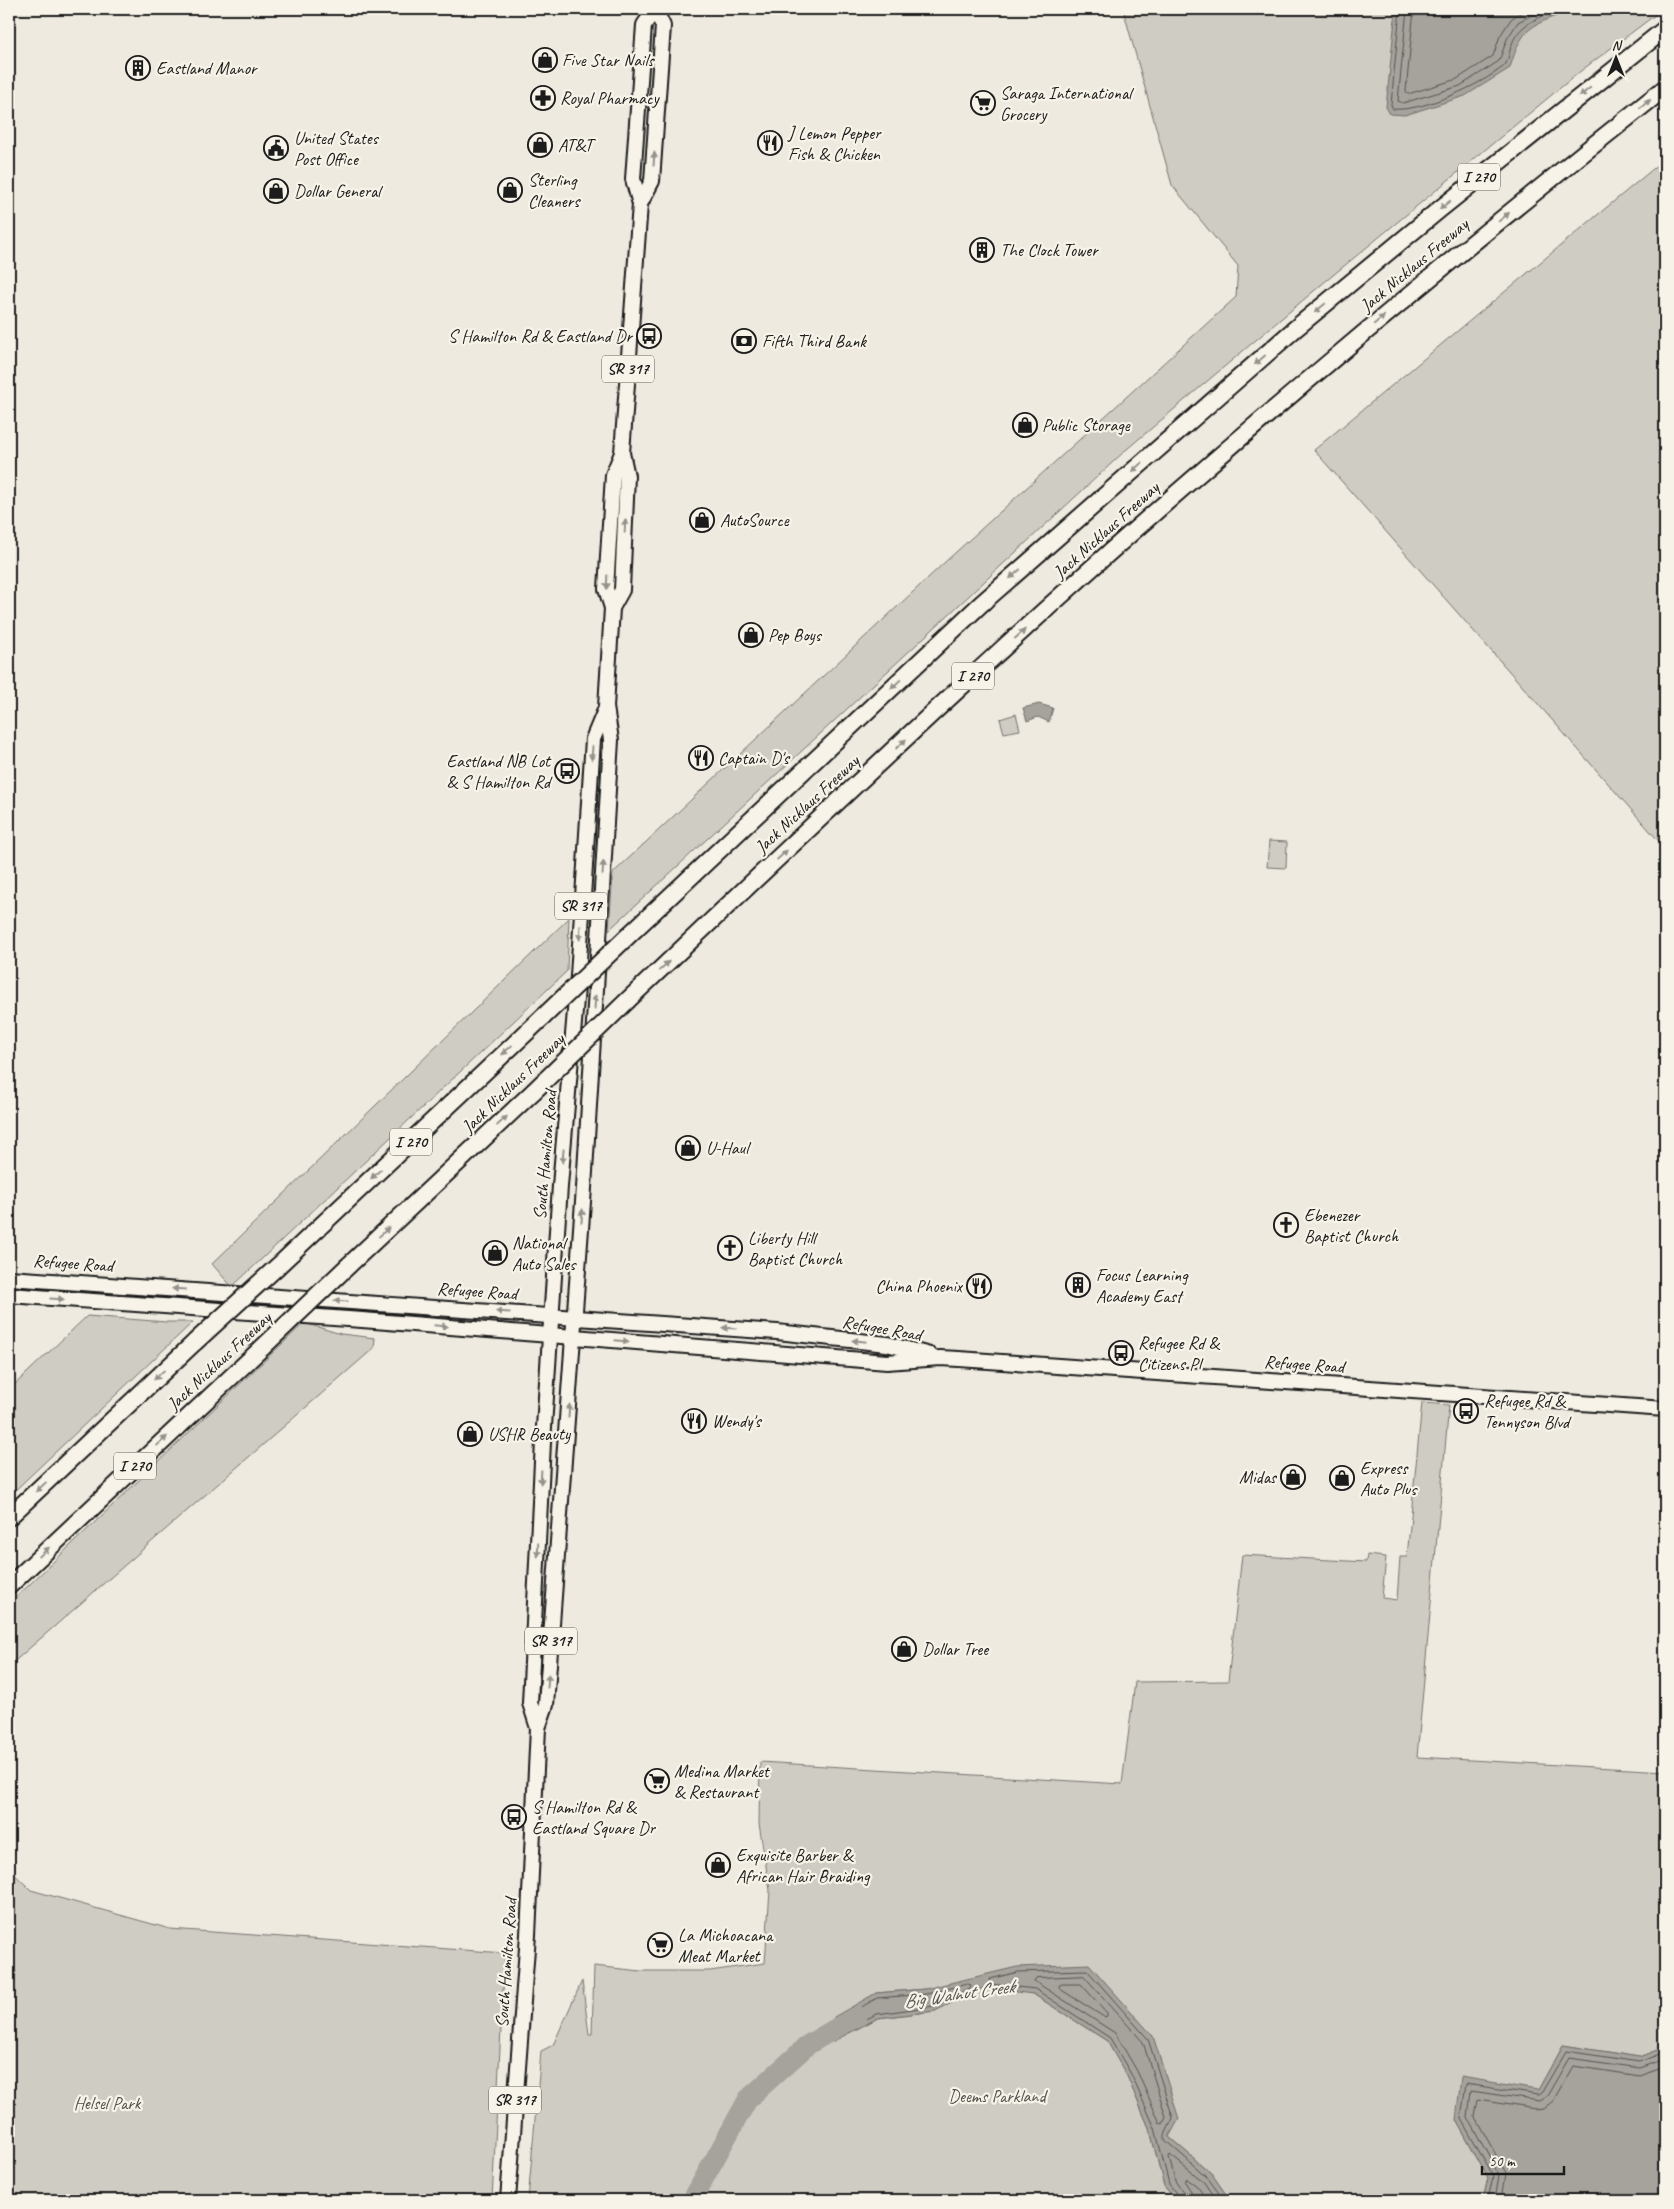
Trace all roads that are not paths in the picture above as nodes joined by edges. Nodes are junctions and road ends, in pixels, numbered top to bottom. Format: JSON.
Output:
{"nodes":[{"id":1,"x":655,"y":9,"type":"edge"},
{"id":2,"x":1665,"y":29,"type":"edge"},
{"id":3,"x":1665,"y":88,"type":"edge"},
{"id":4,"x":640,"y":204,"type":"junction"},
{"id":5,"x":606,"y":707,"type":"junction"},
{"id":6,"x":9,"y":1278,"type":"edge"},
{"id":7,"x":9,"y":1295,"type":"edge"},
{"id":8,"x":552,"y":1315,"type":"junction"},
{"id":9,"x":575,"y":1317,"type":"junction"},
{"id":10,"x":550,"y":1335,"type":"junction"},
{"id":11,"x":574,"y":1337,"type":"junction"},
{"id":12,"x":940,"y":1358,"type":"junction"},
{"id":13,"x":1665,"y":1409,"type":"edge"},
{"id":14,"x":9,"y":1517,"type":"edge"},
{"id":15,"x":9,"y":1586,"type":"edge"},
{"id":16,"x":538,"y":1728,"type":"junction"},
{"id":17,"x":508,"y":2200,"type":"edge"}],
"edges":[{"from":1,"to":4,"type":"main road","name":"South Hamilton Road","number":"SR 317"},
{"from":4,"to":1,"type":"main road","name":"South Hamilton Road","number":"SR 317","one_way":true},
{"from":2,"to":14,"type":"highway","name":"Jack Nicklaus Freeway","number":"I 270","one_way":true,"bridge":true},
{"from":15,"to":3,"type":"highway","name":"Jack Nicklaus Freeway","number":"I 270","one_way":true,"bridge":true},
{"from":4,"to":5,"type":"main road","name":"South Hamilton Road","number":"SR 317"},
{"from":5,"to":8,"type":"main road","name":"South Hamilton Road","number":"SR 317","one_way":true},
{"from":9,"to":5,"type":"main road","name":"South Hamilton Road","number":"SR 317","one_way":true},
{"from":8,"to":6,"type":"main road","name":"Refugee Road","one_way":true},
{"from":7,"to":10,"type":"main road","name":"Refugee Road","one_way":true},
{"from":8,"to":9,"type":"main road","name":"Refugee Road"},
{"from":8,"to":10,"type":"main road","name":"South Hamilton Road","number":"SR 317"},
{"from":9,"to":11,"type":"main road","name":"South Hamilton Road","number":"SR 317"},
{"from":12,"to":9,"type":"main road","name":"Refugee Road","one_way":true},
{"from":10,"to":11,"type":"main road","name":"Refugee Road"},
{"from":10,"to":16,"type":"main road","name":"South Hamilton Road","number":"SR 317","one_way":true},
{"from":11,"to":12,"type":"main road","name":"Refugee Road","one_way":true},
{"from":16,"to":11,"type":"main road","name":"South Hamilton Road","number":"SR 317","one_way":true},
{"from":12,"to":13,"type":"main road","name":"Refugee Road"},
{"from":16,"to":17,"type":"main road","name":"South Hamilton Road","number":"SR 317"}]}
